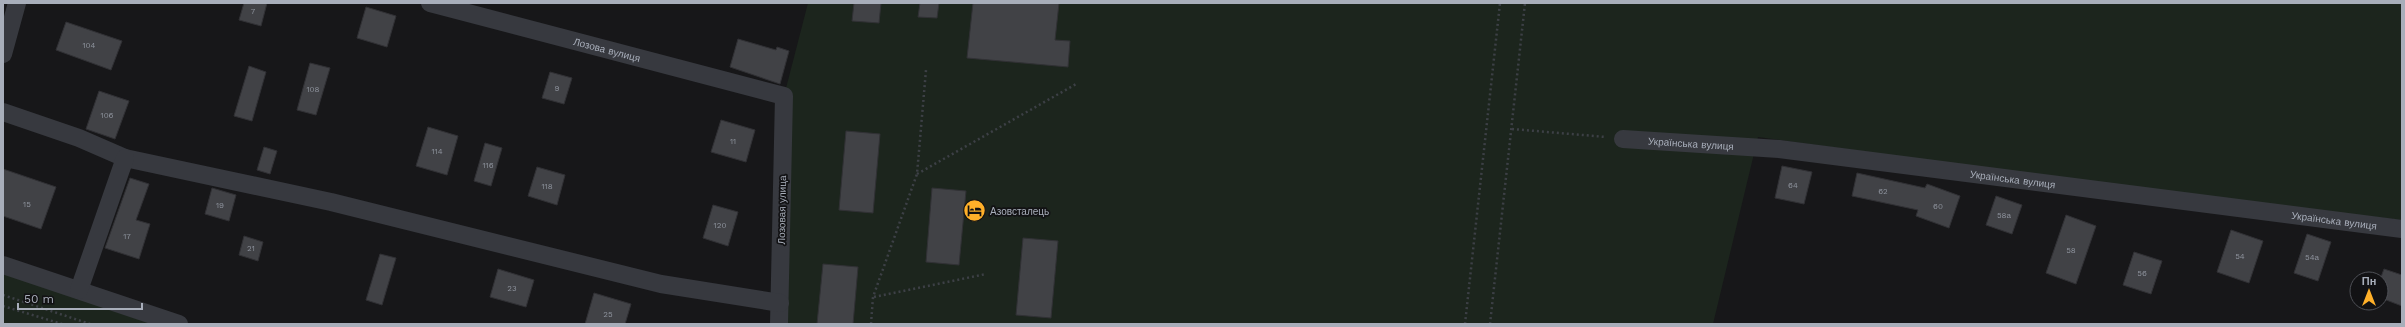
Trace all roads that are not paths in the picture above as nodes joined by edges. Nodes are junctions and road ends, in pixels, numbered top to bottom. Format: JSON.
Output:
{"nodes":[{"id":1,"x":17,"y":3,"type":"edge"},
{"id":2,"x":440,"y":4,"type":"edge"},
{"id":3,"x":3,"y":54,"type":"edge"},
{"id":4,"x":784,"y":96,"type":"joint"},
{"id":5,"x":3,"y":112,"type":"edge"},
{"id":6,"x":1623,"y":139,"type":"road end"},
{"id":7,"x":125,"y":158,"type":"junction"},
{"id":8,"x":2402,"y":229,"type":"edge"},
{"id":9,"x":3,"y":265,"type":"edge"},
{"id":10,"x":79,"y":290,"type":"junction"},
{"id":11,"x":780,"y":303,"type":"junction"},
{"id":12,"x":179,"y":324,"type":"edge"},
{"id":13,"x":779,"y":324,"type":"edge"}],
"edges":[{"from":1,"to":3,"type":"street"},
{"from":2,"to":4,"type":"street","name":"Лозова вулиця"},
{"from":4,"to":11,"type":"street","name":"Лозовая улица"},
{"from":5,"to":7,"type":"street"},
{"from":6,"to":8,"type":"street","name":"Українська вулиця"},
{"from":7,"to":10,"type":"street"},
{"from":7,"to":11,"type":"street"},
{"from":9,"to":10,"type":"street"},
{"from":10,"to":12,"type":"street"},
{"from":11,"to":13,"type":"street","name":"Лозовая улица"}]}
